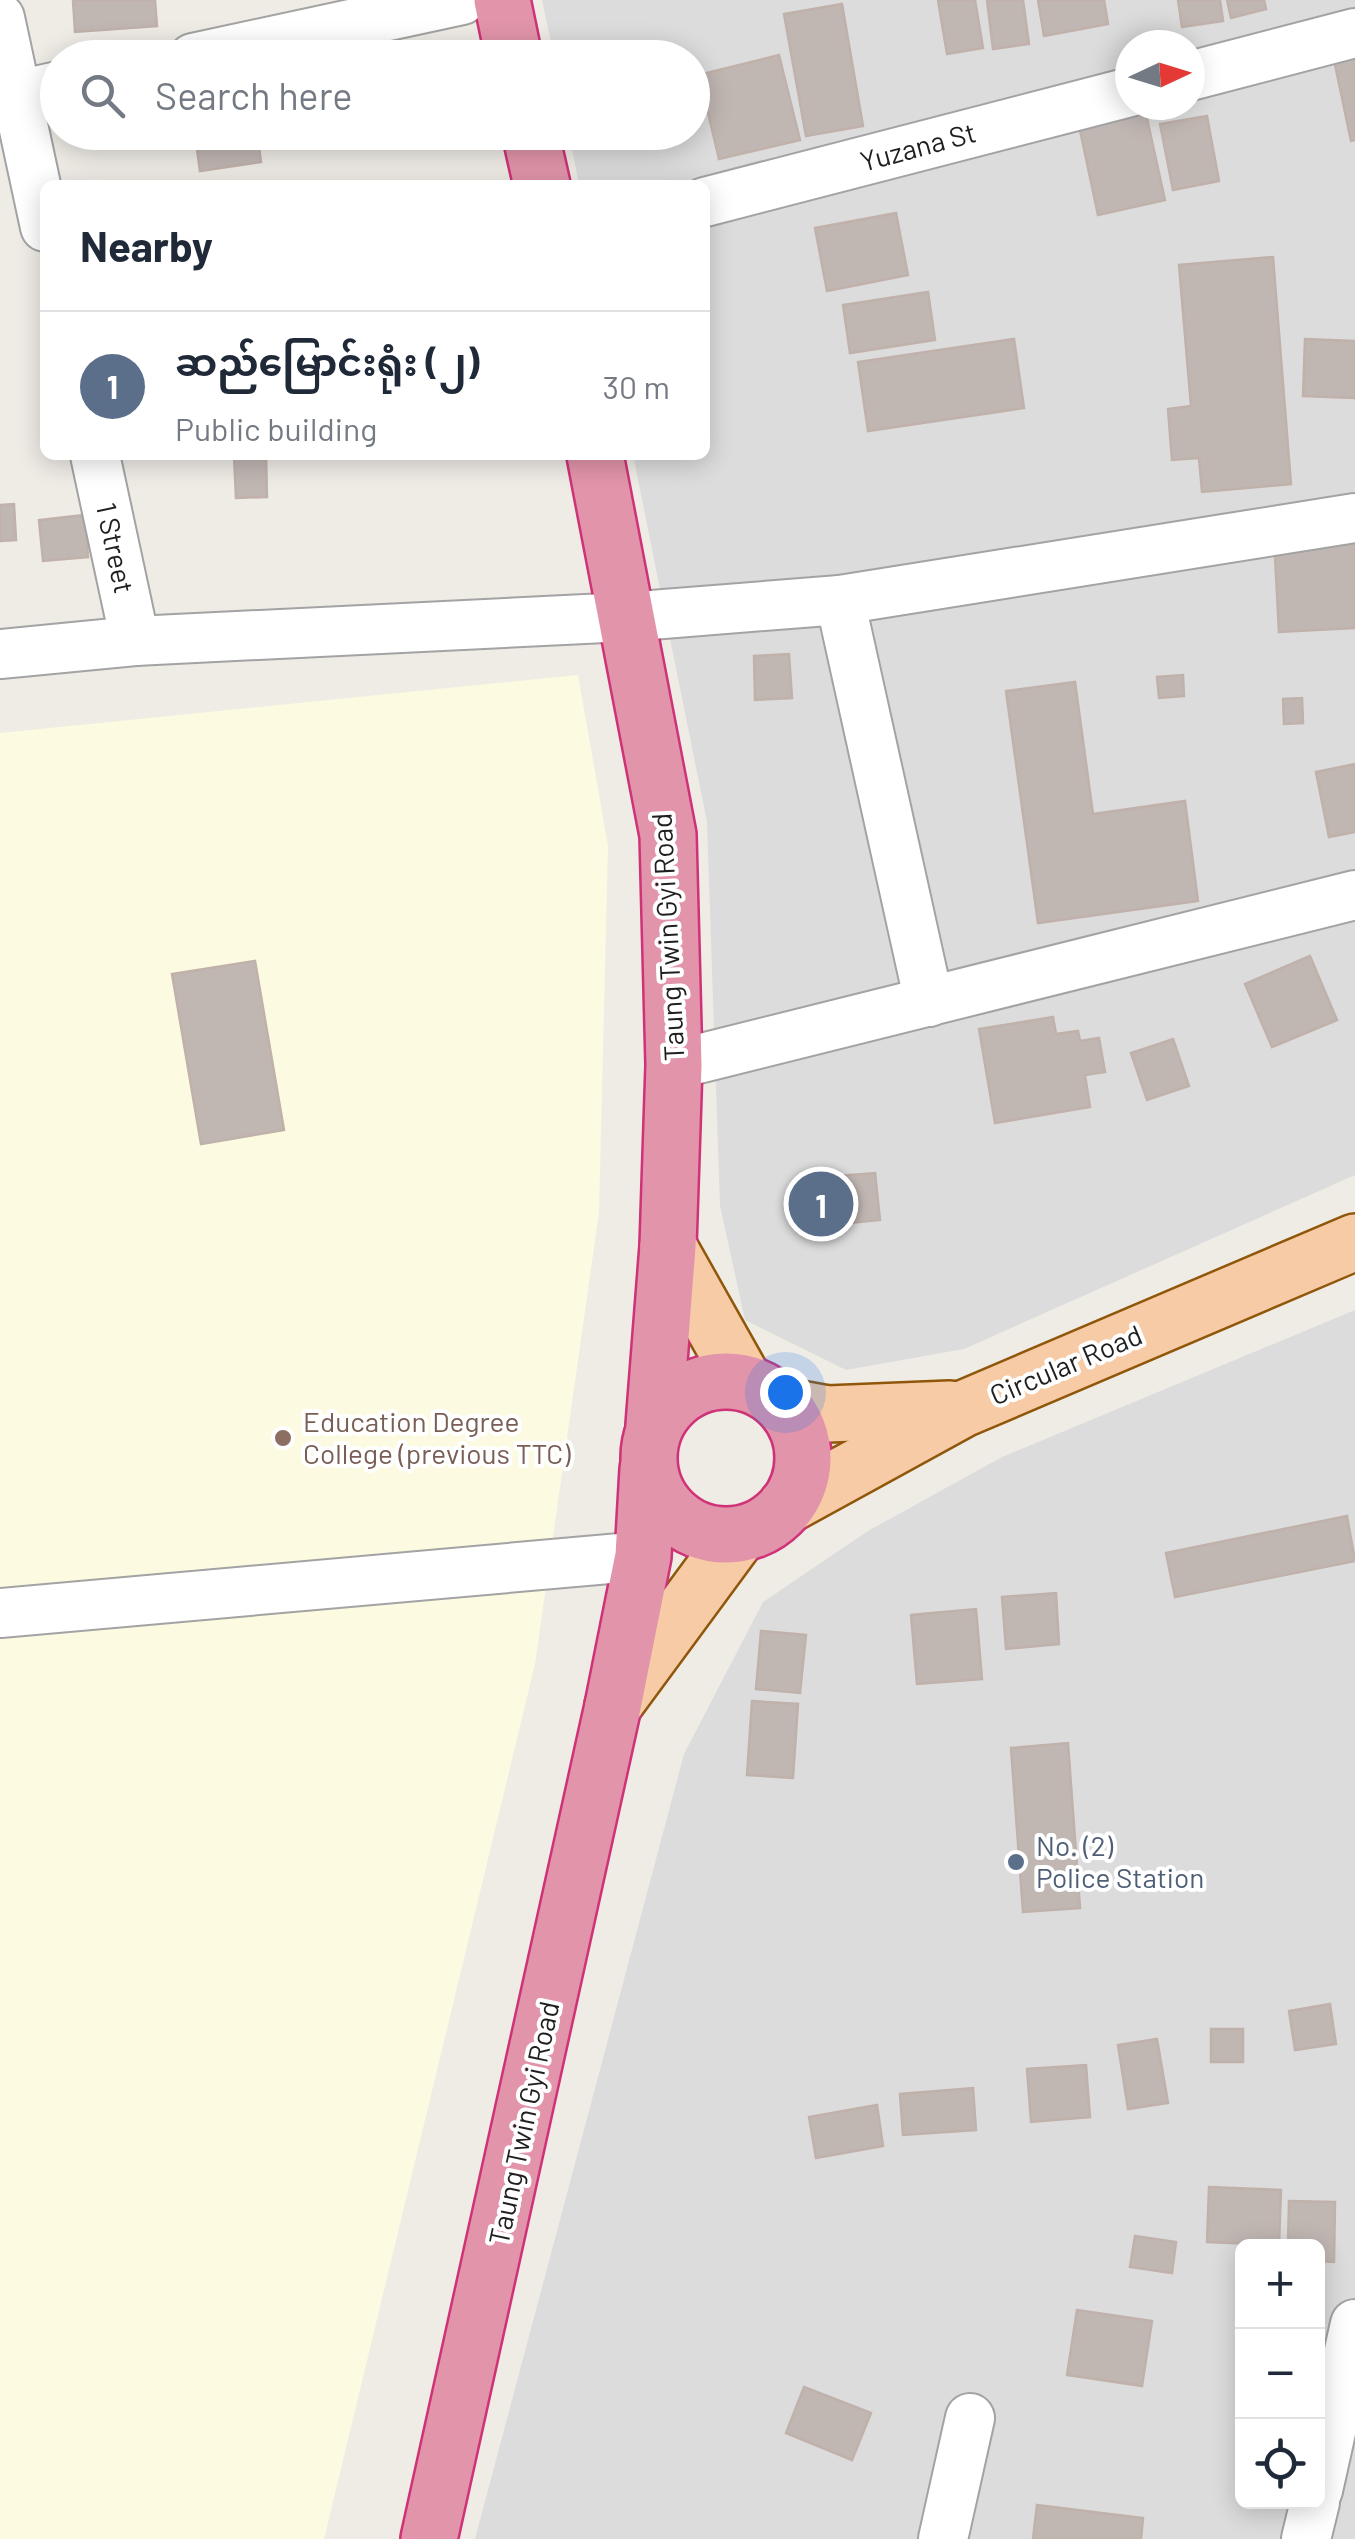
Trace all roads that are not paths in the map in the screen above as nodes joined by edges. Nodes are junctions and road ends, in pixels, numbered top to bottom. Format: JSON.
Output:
{"nodes":[{"id":1,"x":462,"y":0,"type":"edge"},
{"id":2,"x":502,"y":0,"type":"edge"},
{"id":3,"x":0,"y":18,"type":"edge"},
{"id":4,"x":1355,"y":33,"type":"edge"},
{"id":5,"x":276,"y":40,"type":"edge"},
{"id":6,"x":510,"y":40,"type":"edge"},
{"id":7,"x":1205,"y":72,"type":"edge"},
{"id":8,"x":25,"y":94,"type":"edge"},
{"id":9,"x":1115,"y":96,"type":"edge"},
{"id":10,"x":534,"y":150,"type":"edge"},
{"id":11,"x":541,"y":180,"type":"edge"},
{"id":12,"x":40,"y":193,"type":"edge"},
{"id":13,"x":710,"y":201,"type":"edge"},
{"id":14,"x":96,"y":460,"type":"edge"},
{"id":15,"x":596,"y":460,"type":"edge"},
{"id":16,"x":1355,"y":518,"type":"edge"},
{"id":17,"x":840,"y":600,"type":"junction"},
{"id":18,"x":626,"y":617,"type":"junction"},
{"id":19,"x":135,"y":641,"type":"junction"},
{"id":20,"x":0,"y":654,"type":"edge"},
{"id":21,"x":1355,"y":895,"type":"edge"},
{"id":22,"x":929,"y":1002,"type":"junction"},
{"id":23,"x":674,"y":1065,"type":"junction"},
{"id":24,"x":1355,"y":1242,"type":"edge"},
{"id":25,"x":668,"y":1246,"type":"junction"},
{"id":26,"x":764,"y":1394,"type":"junction"},
{"id":27,"x":963,"y":1408,"type":"junction"},
{"id":28,"x":651,"y":1447,"type":"junction"},
{"id":29,"x":786,"y":1506,"type":"junction"},
{"id":30,"x":739,"y":1535,"type":"junction"},
{"id":31,"x":642,"y":1556,"type":"junction"},
{"id":32,"x":0,"y":1613,"type":"edge"},
{"id":33,"x":613,"y":1706,"type":"junction"},
{"id":34,"x":1355,"y":2324,"type":"edge"},
{"id":35,"x":970,"y":2418,"type":"dead end"},
{"id":36,"x":1325,"y":2459,"type":"edge"},
{"id":37,"x":1313,"y":2509,"type":"edge"},
{"id":38,"x":430,"y":2539,"type":"edge"},
{"id":39,"x":942,"y":2539,"type":"edge"},
{"id":40,"x":1306,"y":2539,"type":"edge"}],
"edges":[{"from":1,"to":5,"type":"street"},
{"from":2,"to":6,"type":"highway"},
{"from":3,"to":8,"type":"street"},
{"from":4,"to":7,"type":"street"},
{"from":8,"to":12,"type":"street"},
{"from":9,"to":13,"type":"street","name":"Yuzana St"},
{"from":10,"to":11,"type":"highway"},
{"from":14,"to":19,"type":"street","name":"1 Street"},
{"from":15,"to":18,"type":"highway","name":"Taung Twin Gyi Road"},
{"from":16,"to":17,"type":"street"},
{"from":17,"to":18,"type":"street"},
{"from":17,"to":22,"type":"street"},
{"from":18,"to":19,"type":"street"},
{"from":18,"to":23,"type":"highway","name":"Taung Twin Gyi Road"},
{"from":19,"to":20,"type":"street"},
{"from":21,"to":22,"type":"street"},
{"from":22,"to":23,"type":"street"},
{"from":23,"to":25,"type":"highway","name":"Taung Twin Gyi Road"},
{"from":24,"to":27,"type":"main road","name":"Circular Road"},
{"from":25,"to":26,"type":"main road"},
{"from":25,"to":28,"type":"highway","name":"Taung Twin Gyi Road"},
{"from":26,"to":27,"type":"main road"},
{"from":26,"to":28,"type":"highway"},
{"from":26,"to":29,"type":"highway"},
{"from":27,"to":29,"type":"main road","name":"Circular Road"},
{"from":28,"to":30,"type":"highway"},
{"from":28,"to":31,"type":"highway","name":"Taung Twin Gyi Road"},
{"from":29,"to":30,"type":"highway"},
{"from":30,"to":33,"type":"main road"},
{"from":31,"to":32,"type":"street"},
{"from":31,"to":33,"type":"highway","name":"Taung Twin Gyi Road"},
{"from":33,"to":38,"type":"highway","name":"Taung Twin Gyi Road"},
{"from":34,"to":36,"type":"street"},
{"from":35,"to":39,"type":"street"},
{"from":37,"to":40,"type":"street"}]}
